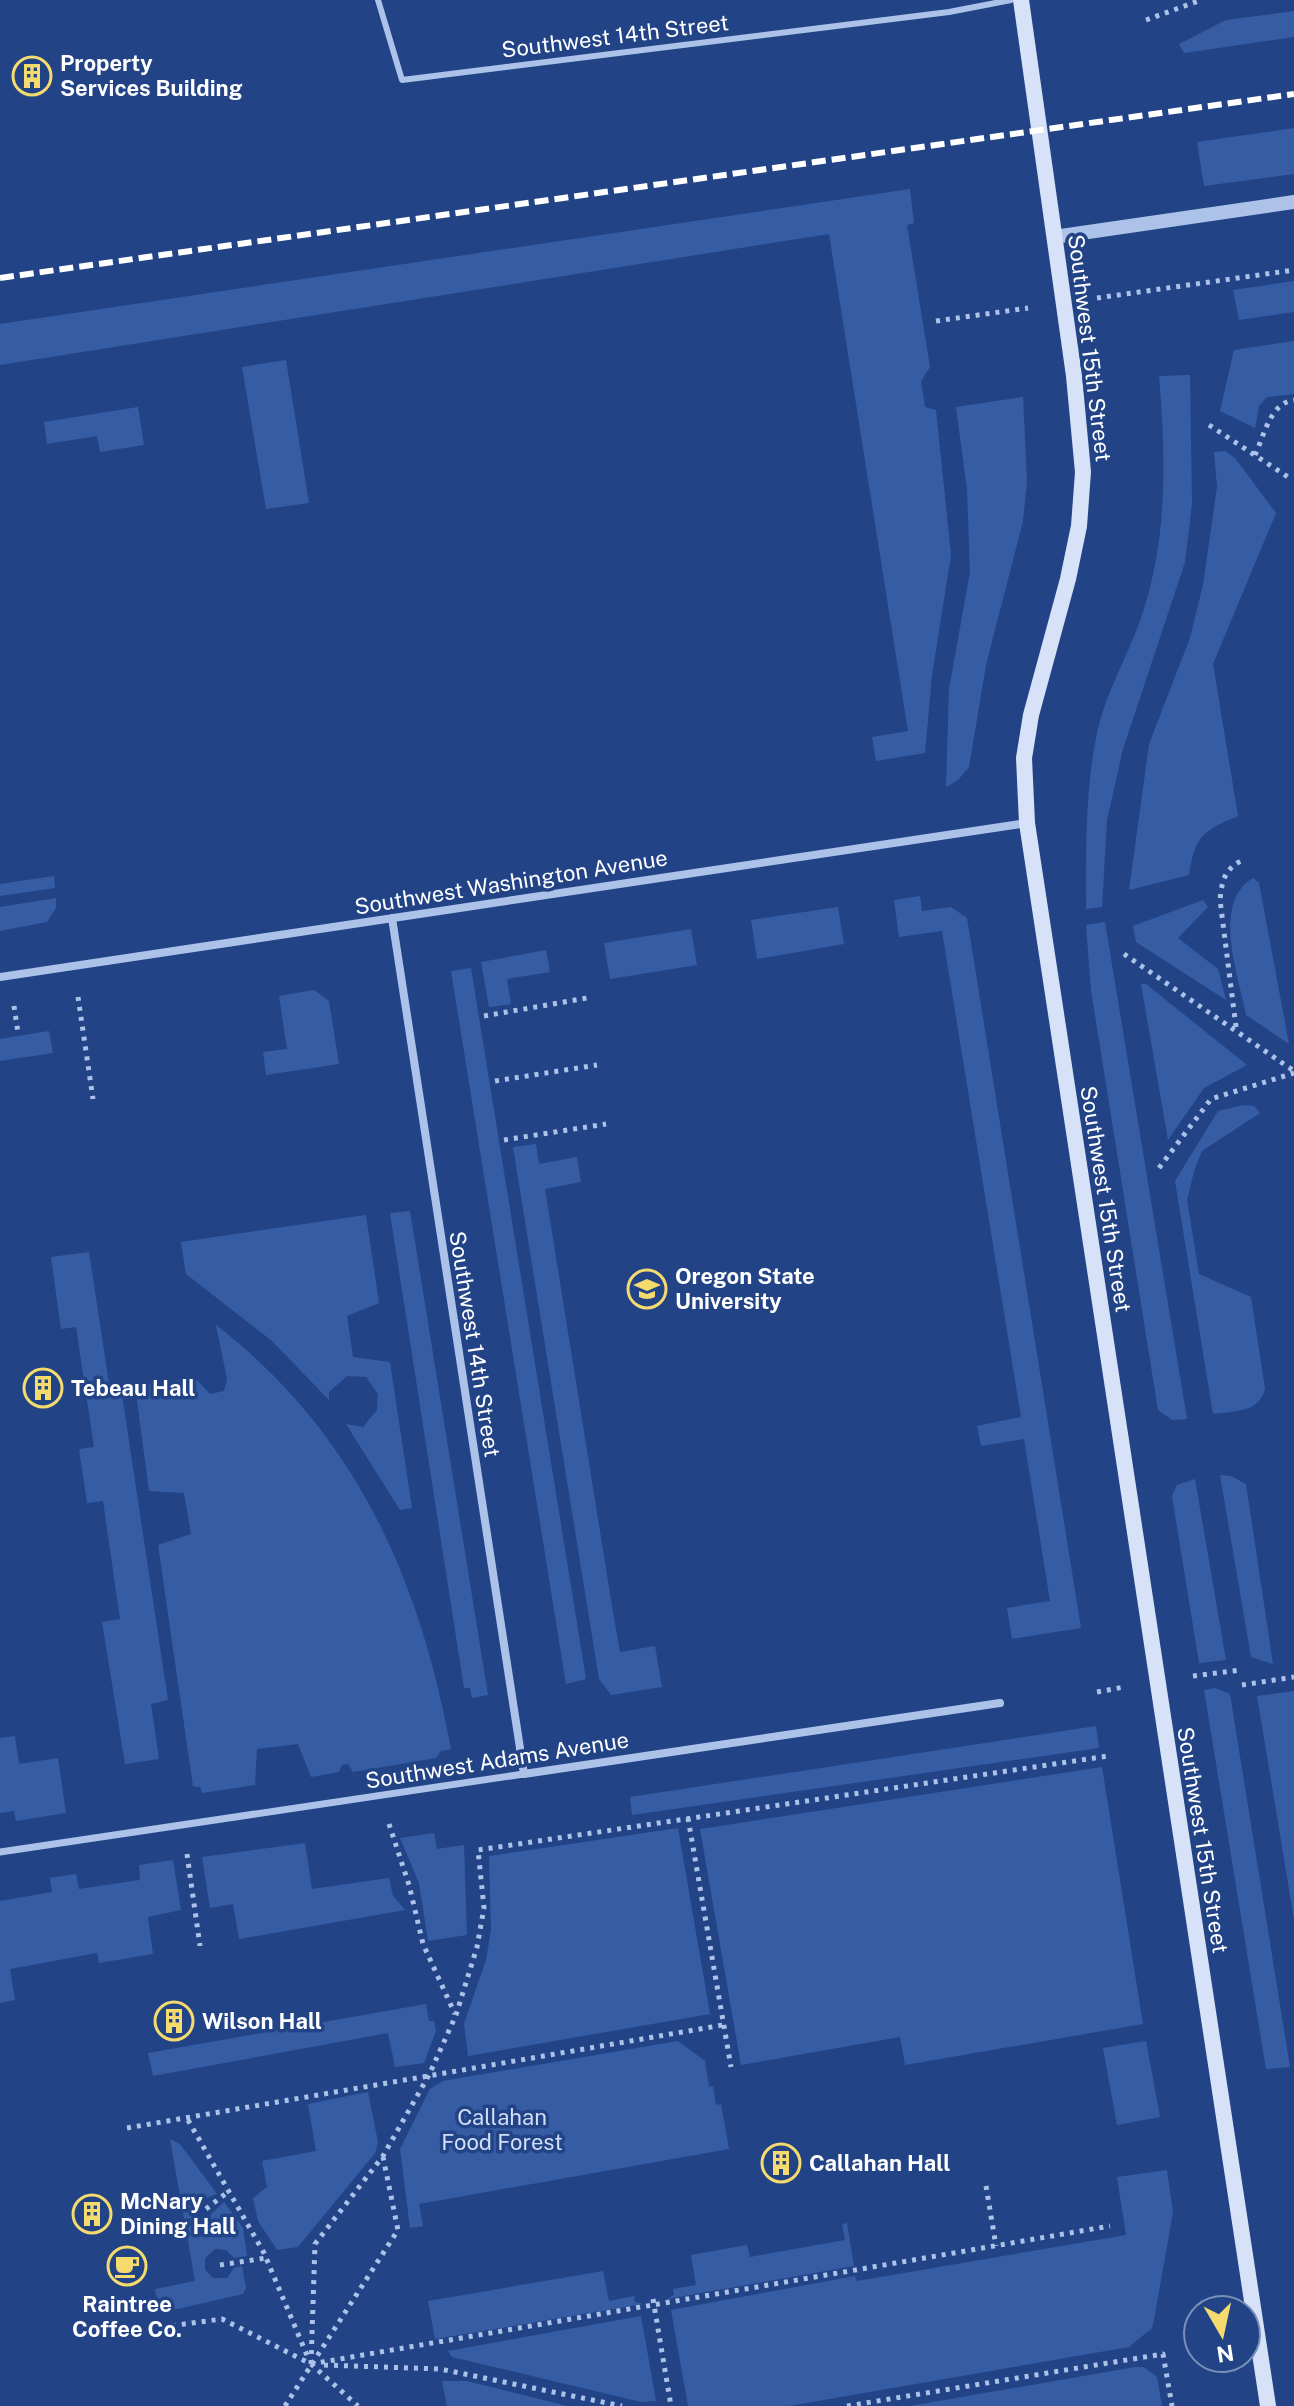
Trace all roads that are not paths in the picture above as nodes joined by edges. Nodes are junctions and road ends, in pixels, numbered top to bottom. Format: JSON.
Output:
{"nodes":[{"id":1,"x":378,"y":0,"type":"edge"},
{"id":2,"x":1011,"y":0,"type":"edge"},
{"id":3,"x":1021,"y":0,"type":"edge"},
{"id":4,"x":1294,"y":202,"type":"edge"},
{"id":5,"x":1054,"y":237,"type":"junction"},
{"id":6,"x":1027,"y":823,"type":"junction"},
{"id":7,"x":392,"y":918,"type":"junction"},
{"id":8,"x":0,"y":977,"type":"edge"},
{"id":9,"x":1000,"y":1703,"type":"dead end"},
{"id":10,"x":524,"y":1774,"type":"junction"},
{"id":11,"x":0,"y":1852,"type":"edge"},
{"id":12,"x":1268,"y":2406,"type":"edge"}],
"edges":[{"from":1,"to":2,"type":"lane","name":"Southwest 14th Street"},
{"from":3,"to":5,"type":"main road","name":"Southwest 15th Street"},
{"from":4,"to":5,"type":"street"},
{"from":5,"to":6,"type":"main road","name":"Southwest 15th Street"},
{"from":6,"to":7,"type":"street","name":"Southwest Washington Avenue"},
{"from":6,"to":12,"type":"main road","name":"Southwest 15th Street"},
{"from":7,"to":8,"type":"street","name":"Southwest Washington Avenue"},
{"from":7,"to":10,"type":"street","name":"Southwest 14th Street"},
{"from":9,"to":10,"type":"street","name":"Southwest Adams Avenue"},
{"from":10,"to":11,"type":"street","name":"Southwest Adams Avenue"}]}
